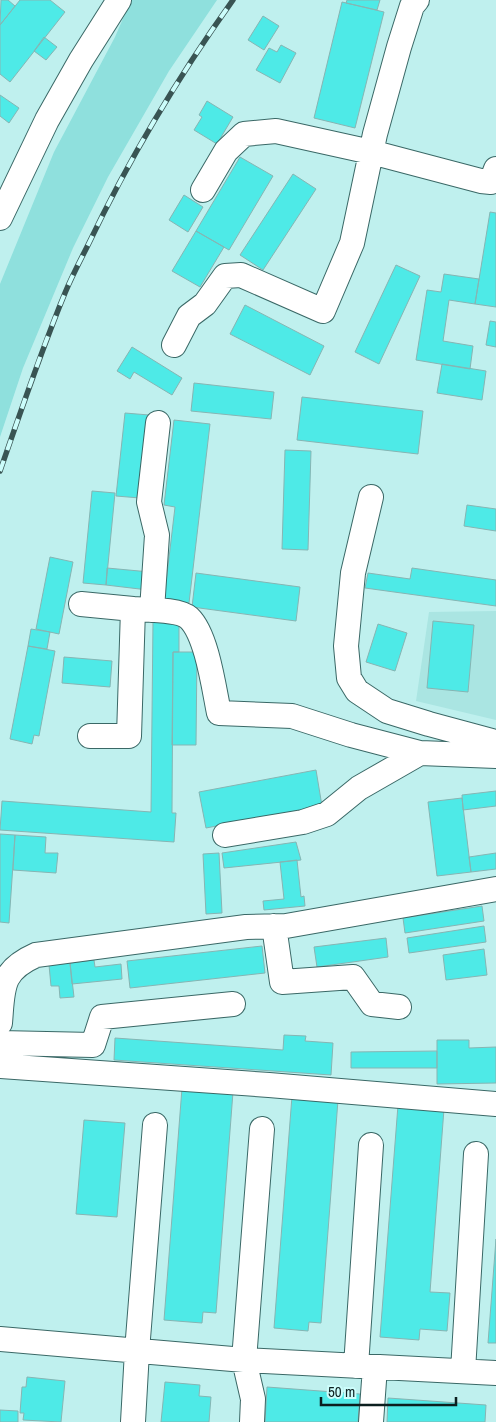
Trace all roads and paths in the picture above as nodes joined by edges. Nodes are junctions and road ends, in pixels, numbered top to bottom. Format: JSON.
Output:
{"nodes":[{"id":1,"x":119,"y":0,"type":"edge"},
{"id":2,"x":417,"y":0,"type":"edge"},
{"id":3,"x":371,"y":152,"type":"junction"},
{"id":4,"x":496,"y":169,"type":"edge"},
{"id":5,"x":203,"y":190,"type":"dead end"},
{"id":6,"x":0,"y":218,"type":"edge"},
{"id":7,"x":174,"y":345,"type":"dead end"},
{"id":8,"x":158,"y":424,"type":"dead end"},
{"id":9,"x":371,"y":497,"type":"dead end"},
{"id":10,"x":82,"y":604,"type":"dead end"},
{"id":11,"x":142,"y":610,"type":"junction"},
{"id":12,"x":90,"y":736,"type":"dead end"},
{"id":13,"x":496,"y":748,"type":"edge"},
{"id":14,"x":420,"y":753,"type":"junction"},
{"id":15,"x":496,"y":756,"type":"edge"},
{"id":16,"x":225,"y":835,"type":"dead end"},
{"id":17,"x":496,"y":889,"type":"edge"},
{"id":18,"x":274,"y":926,"type":"junction"},
{"id":19,"x":233,"y":1004,"type":"dead end"},
{"id":20,"x":399,"y":1007,"type":"dead end"},
{"id":21,"x":0,"y":1024,"type":"edge"},
{"id":22,"x":0,"y":1043,"type":"edge"},
{"id":23,"x":0,"y":1066,"type":"edge"},
{"id":24,"x":496,"y":1104,"type":"edge"},
{"id":25,"x":155,"y":1125,"type":"dead end"},
{"id":26,"x":262,"y":1129,"type":"dead end"},
{"id":27,"x":371,"y":1145,"type":"dead end"},
{"id":28,"x":476,"y":1154,"type":"dead end"},
{"id":29,"x":0,"y":1339,"type":"edge"},
{"id":30,"x":137,"y":1351,"type":"junction"},
{"id":31,"x":244,"y":1360,"type":"junction"},
{"id":32,"x":365,"y":1366,"type":"junction"},
{"id":33,"x":462,"y":1371,"type":"junction"},
{"id":34,"x":496,"y":1373,"type":"edge"},
{"id":35,"x":133,"y":1422,"type":"edge"},
{"id":36,"x":252,"y":1422,"type":"edge"},
{"id":37,"x":371,"y":1422,"type":"edge"}],
"edges":[{"from":1,"to":6,"type":"street"},
{"from":2,"to":3,"type":"street"},
{"from":3,"to":4,"type":"street"},
{"from":3,"to":5,"type":"street"},
{"from":3,"to":7,"type":"street"},
{"from":8,"to":11,"type":"street"},
{"from":9,"to":13,"type":"street"},
{"from":10,"to":11,"type":"street"},
{"from":11,"to":12,"type":"street"},
{"from":11,"to":14,"type":"street"},
{"from":14,"to":15,"type":"street"},
{"from":14,"to":16,"type":"street"},
{"from":17,"to":18,"type":"street"},
{"from":18,"to":20,"type":"street"},
{"from":18,"to":21,"type":"street"},
{"from":19,"to":22,"type":"street"},
{"from":23,"to":24,"type":"street"},
{"from":25,"to":30,"type":"street"},
{"from":26,"to":31,"type":"street"},
{"from":27,"to":32,"type":"street"},
{"from":28,"to":33,"type":"street"},
{"from":29,"to":30,"type":"street"},
{"from":30,"to":31,"type":"street"},
{"from":30,"to":35,"type":"street"},
{"from":31,"to":32,"type":"street"},
{"from":31,"to":36,"type":"street"},
{"from":32,"to":33,"type":"street"},
{"from":32,"to":37,"type":"street"},
{"from":33,"to":34,"type":"street"}]}
